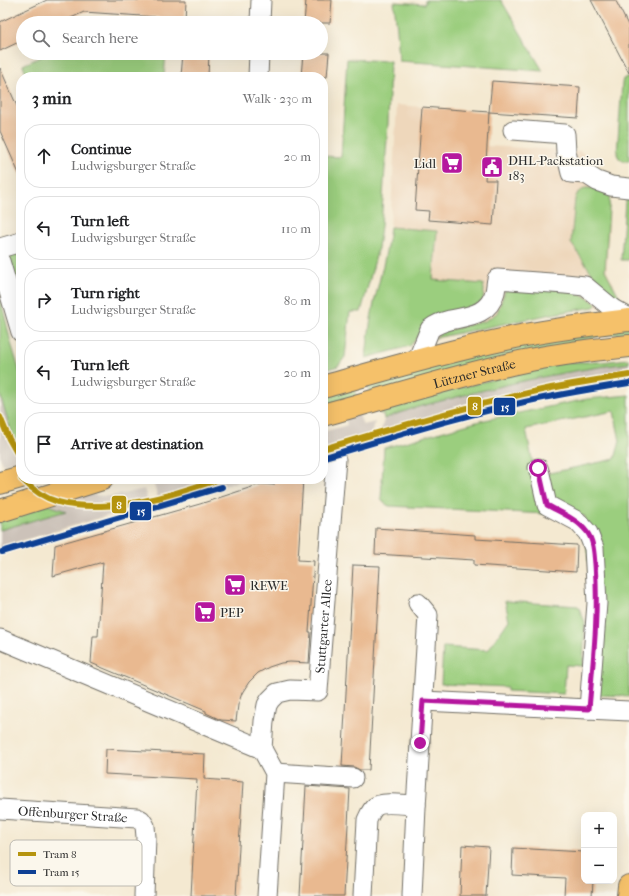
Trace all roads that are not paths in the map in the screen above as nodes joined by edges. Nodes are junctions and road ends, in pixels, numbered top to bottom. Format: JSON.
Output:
{"nodes":[{"id":1,"x":262,"y":0,"type":"edge"},
{"id":2,"x":261,"y":16,"type":"edge"},
{"id":3,"x":259,"y":60,"type":"edge"},
{"id":4,"x":258,"y":72,"type":"edge"},
{"id":5,"x":513,"y":130,"type":"dead end"},
{"id":6,"x":629,"y":188,"type":"edge"},
{"id":7,"x":16,"y":243,"type":"edge"},
{"id":8,"x":0,"y":248,"type":"edge"},
{"id":9,"x":0,"y":261,"type":"edge"},
{"id":10,"x":16,"y":315,"type":"edge"},
{"id":11,"x":629,"y":319,"type":"edge"},
{"id":12,"x":629,"y":346,"type":"edge"},
{"id":13,"x":417,"y":361,"type":"junction"},
{"id":14,"x":328,"y":386,"type":"edge"},
{"id":15,"x":328,"y":414,"type":"edge"},
{"id":16,"x":336,"y":459,"type":"dead end"},
{"id":17,"x":538,"y":468,"type":"dead end"},
{"id":18,"x":16,"y":478,"type":"edge"},
{"id":19,"x":0,"y":483,"type":"edge"},
{"id":20,"x":68,"y":484,"type":"edge"},
{"id":21,"x":0,"y":511,"type":"edge"},
{"id":22,"x":418,"y":603,"type":"dead end"},
{"id":23,"x":0,"y":638,"type":"edge"},
{"id":24,"x":423,"y":701,"type":"junction"},
{"id":25,"x":589,"y":709,"type":"junction"},
{"id":26,"x":629,"y":711,"type":"edge"},
{"id":27,"x":262,"y":749,"type":"junction"},
{"id":28,"x":275,"y":773,"type":"junction"},
{"id":29,"x":354,"y":778,"type":"dead end"},
{"id":30,"x":416,"y":805,"type":"junction"},
{"id":31,"x":0,"y":810,"type":"edge"},
{"id":32,"x":629,"y":886,"type":"edge"},
{"id":33,"x":144,"y":896,"type":"edge"},
{"id":34,"x":267,"y":896,"type":"edge"},
{"id":35,"x":363,"y":896,"type":"edge"},
{"id":36,"x":412,"y":896,"type":"edge"},
{"id":37,"x":628,"y":896,"type":"edge"}],
"edges":[{"from":1,"to":2,"type":"street"},
{"from":3,"to":4,"type":"street"},
{"from":5,"to":6,"type":"street"},
{"from":7,"to":8,"type":"street"},
{"from":9,"to":10,"type":"street"},
{"from":11,"to":13,"type":"main road","name":"Lützner Straße"},
{"from":11,"to":13,"type":"street"},
{"from":12,"to":15,"type":"main road","name":"Lützner Straße"},
{"from":13,"to":14,"type":"main road","name":"Lützner Straße"},
{"from":16,"to":27,"type":"street","name":"Stuttgarter Allee"},
{"from":17,"to":25,"type":"street"},
{"from":18,"to":19,"type":"main road"},
{"from":20,"to":21,"type":"main road"},
{"from":22,"to":24,"type":"street"},
{"from":23,"to":27,"type":"street"},
{"from":24,"to":25,"type":"street"},
{"from":24,"to":30,"type":"street"},
{"from":25,"to":26,"type":"street"},
{"from":27,"to":28,"type":"street"},
{"from":28,"to":29,"type":"street"},
{"from":28,"to":34,"type":"street"},
{"from":30,"to":35,"type":"street"},
{"from":30,"to":36,"type":"street"},
{"from":31,"to":33,"type":"street","name":"Offenburger Straße"},
{"from":32,"to":37,"type":"main road"}]}
